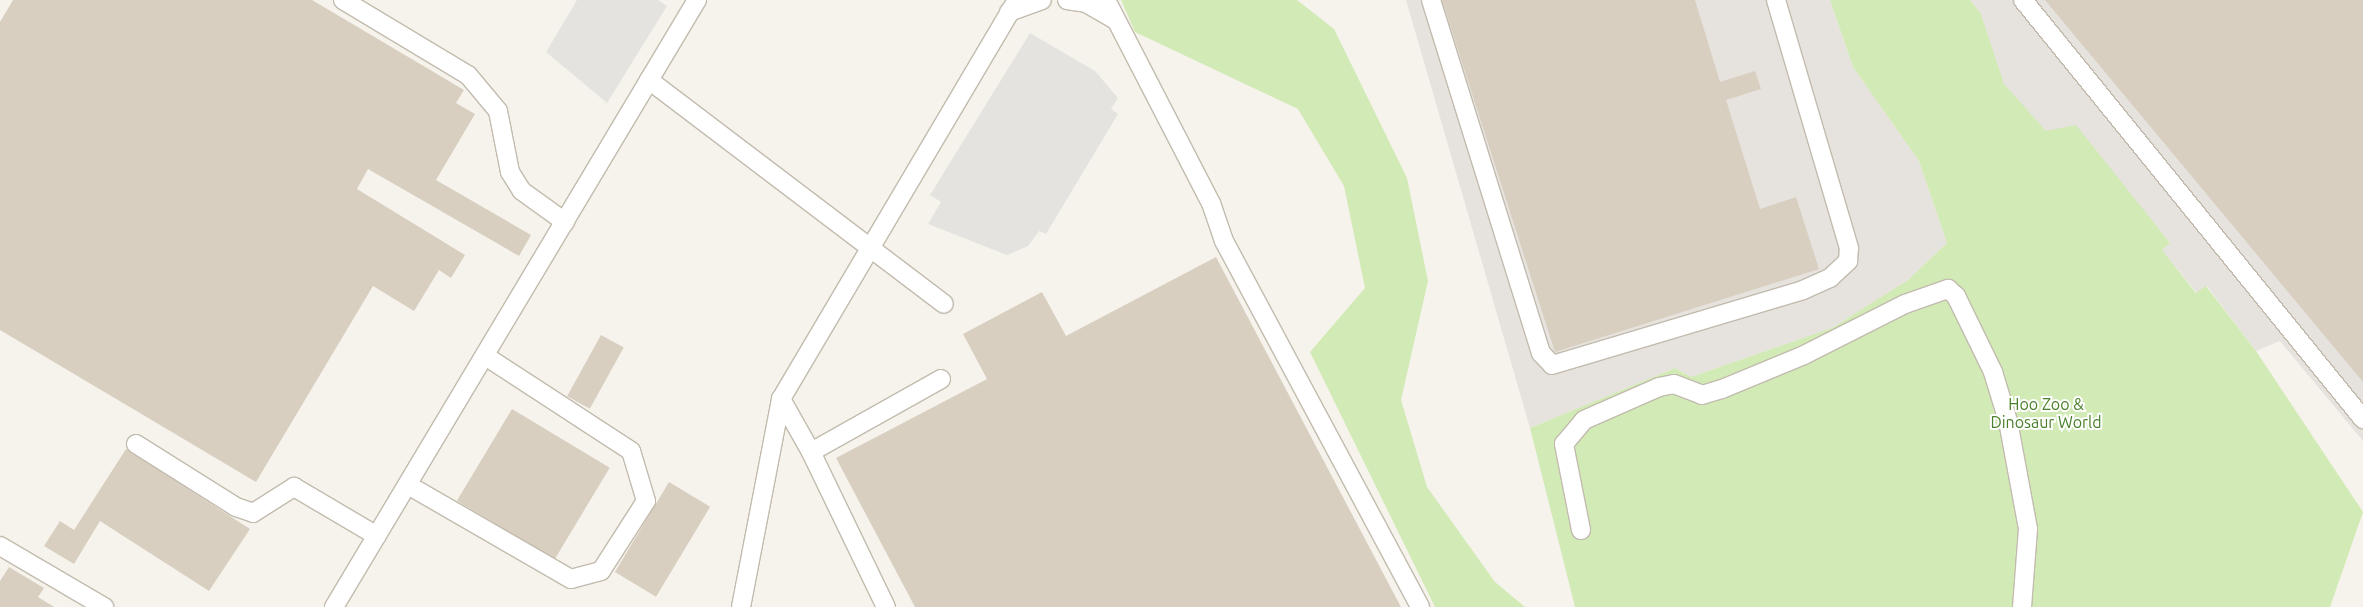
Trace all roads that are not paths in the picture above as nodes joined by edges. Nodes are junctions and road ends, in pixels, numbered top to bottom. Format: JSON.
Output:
{"nodes":[{"id":1,"x":344,"y":0,"type":"edge"},
{"id":2,"x":696,"y":0,"type":"edge"},
{"id":3,"x":1042,"y":0,"type":"edge"},
{"id":4,"x":1067,"y":0,"type":"edge"},
{"id":5,"x":1106,"y":0,"type":"edge"},
{"id":6,"x":1431,"y":0,"type":"edge"},
{"id":7,"x":1776,"y":0,"type":"edge"},
{"id":8,"x":2023,"y":0,"type":"edge"},
{"id":9,"x":1013,"y":6,"type":"edge"},
{"id":10,"x":1116,"y":20,"type":"junction"},
{"id":11,"x":649,"y":80,"type":"junction"},
{"id":12,"x":565,"y":222,"type":"junction"},
{"id":13,"x":871,"y":246,"type":"junction"},
{"id":14,"x":944,"y":304,"type":"dead end"},
{"id":15,"x":485,"y":356,"type":"junction"},
{"id":16,"x":941,"y":379,"type":"dead end"},
{"id":17,"x":781,"y":398,"type":"junction"},
{"id":18,"x":2363,"y":419,"type":"edge"},
{"id":19,"x":136,"y":444,"type":"dead end"},
{"id":20,"x":811,"y":452,"type":"junction"},
{"id":21,"x":408,"y":484,"type":"junction"},
{"id":22,"x":1582,"y":530,"type":"dead end"},
{"id":23,"x":377,"y":536,"type":"junction"},
{"id":24,"x":0,"y":546,"type":"edge"},
{"id":25,"x":104,"y":607,"type":"edge"},
{"id":26,"x":334,"y":607,"type":"edge"},
{"id":27,"x":741,"y":607,"type":"edge"},
{"id":28,"x":886,"y":607,"type":"edge"},
{"id":29,"x":1420,"y":607,"type":"edge"},
{"id":30,"x":2022,"y":607,"type":"edge"}],
"edges":[{"from":1,"to":12,"type":"lane"},
{"from":2,"to":11,"type":"lane"},
{"from":3,"to":9,"type":"lane"},
{"from":4,"to":10,"type":"lane"},
{"from":5,"to":10,"type":"lane"},
{"from":6,"to":7,"type":"lane"},
{"from":8,"to":18,"type":"lane"},
{"from":9,"to":13,"type":"lane"},
{"from":10,"to":29,"type":"lane"},
{"from":11,"to":12,"type":"lane"},
{"from":11,"to":13,"type":"lane"},
{"from":12,"to":15,"type":"lane"},
{"from":13,"to":14,"type":"lane"},
{"from":13,"to":17,"type":"lane"},
{"from":15,"to":21,"type":"lane"},
{"from":15,"to":21,"type":"lane"},
{"from":16,"to":20,"type":"lane"},
{"from":17,"to":20,"type":"lane"},
{"from":17,"to":27,"type":"lane"},
{"from":19,"to":23,"type":"lane"},
{"from":20,"to":28,"type":"lane"},
{"from":21,"to":23,"type":"lane"},
{"from":22,"to":30,"type":"lane"},
{"from":23,"to":26,"type":"lane"},
{"from":24,"to":25,"type":"lane"}]}
